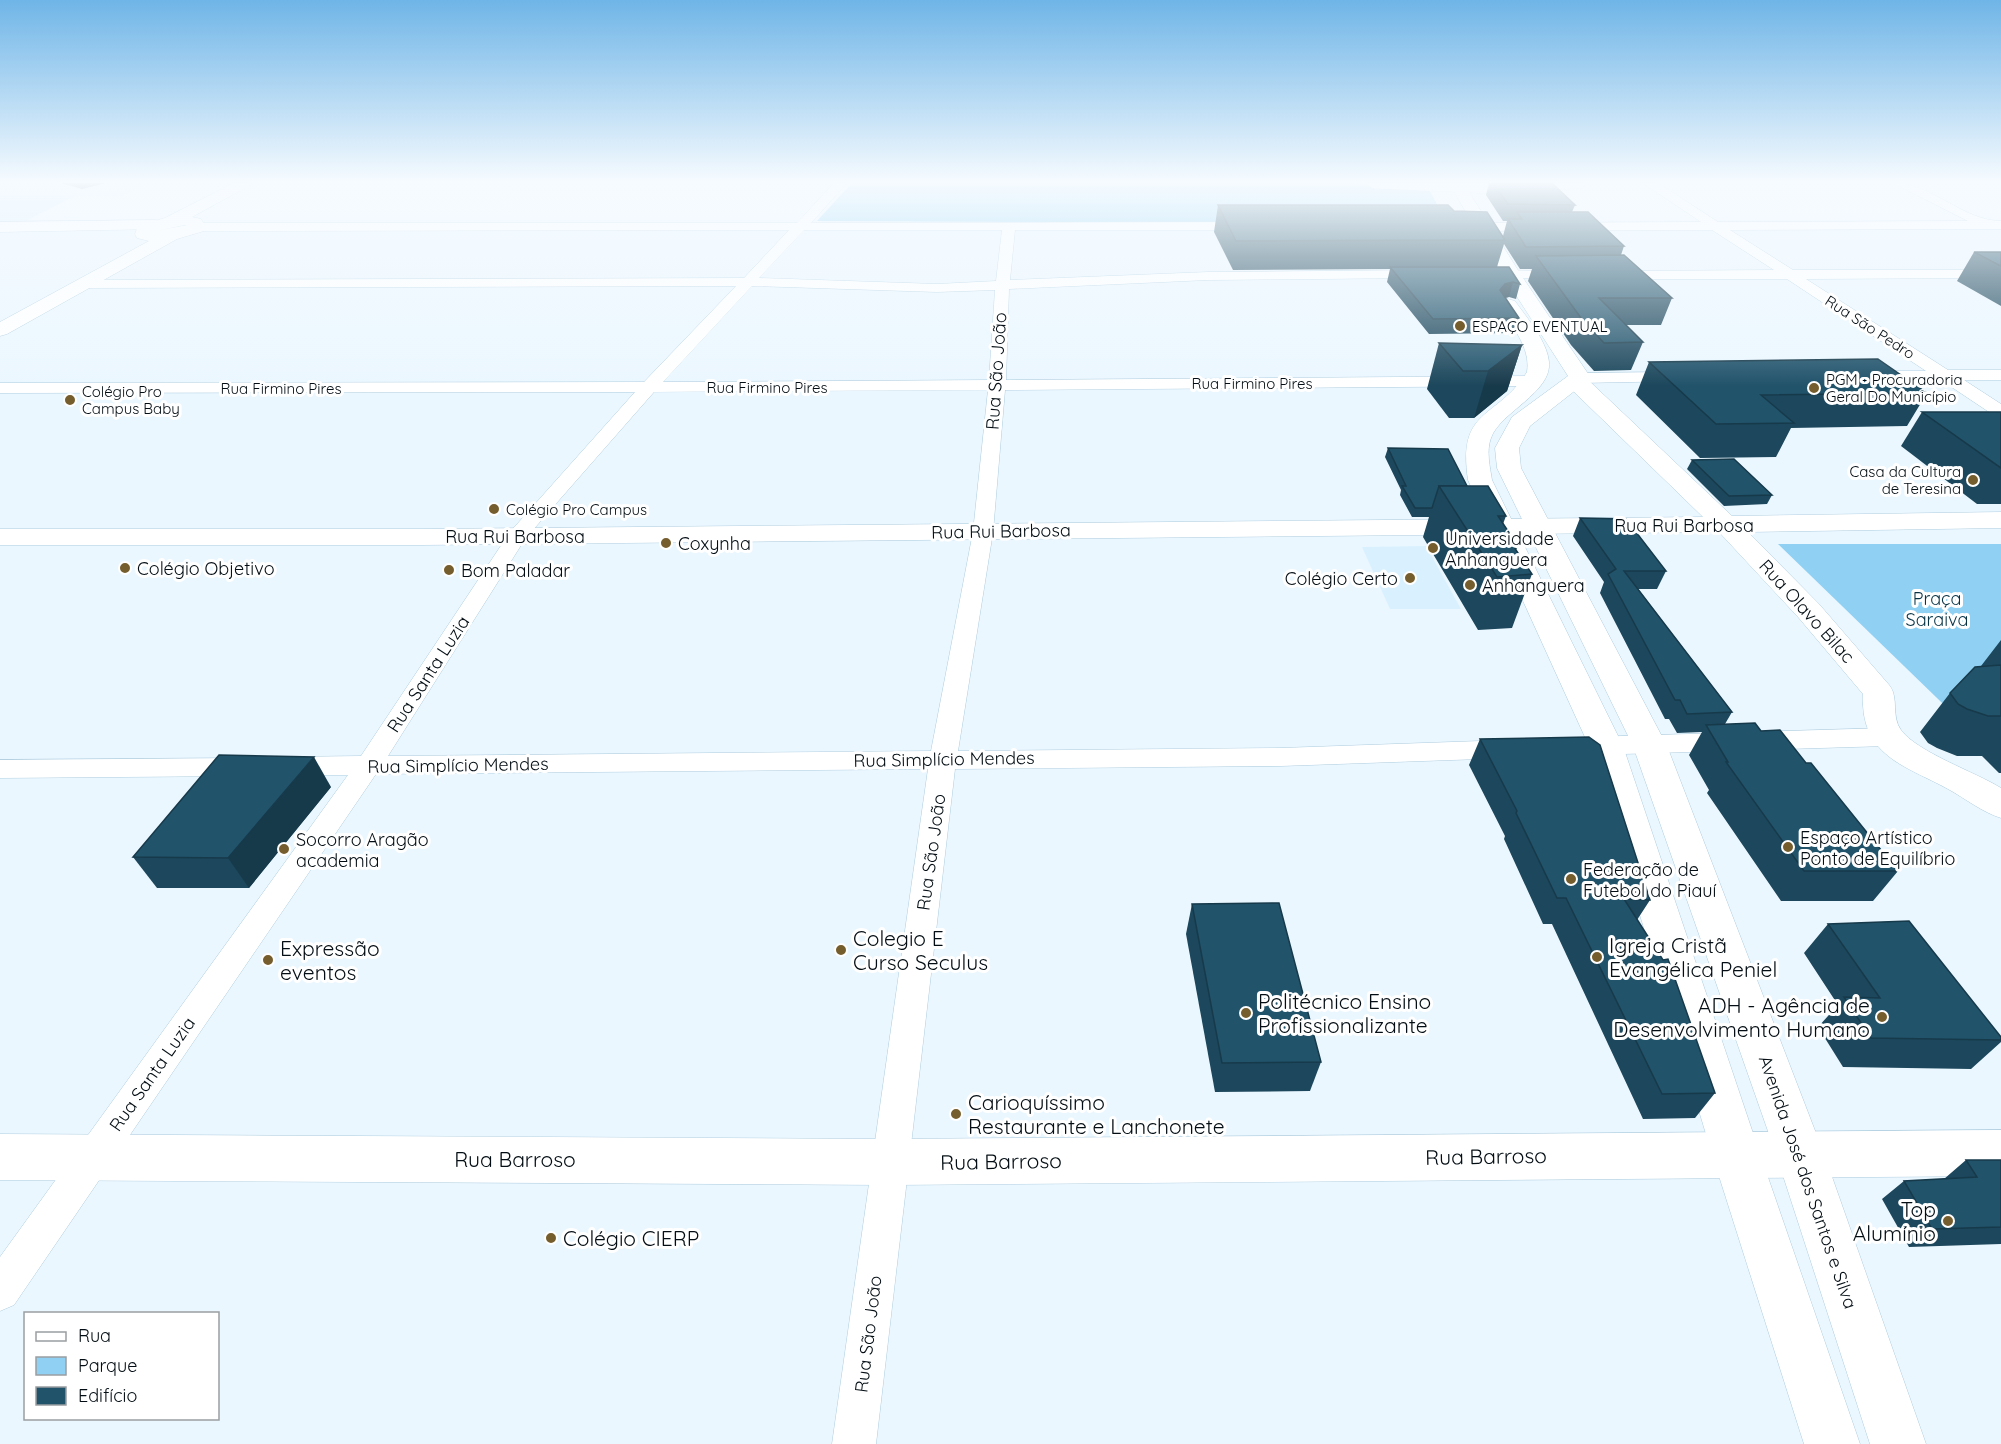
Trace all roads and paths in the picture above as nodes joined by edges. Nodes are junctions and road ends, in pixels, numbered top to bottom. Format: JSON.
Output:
{"nodes":[{"id":1,"x":121,"y":250,"type":"edge"},
{"id":2,"x":130,"y":250,"type":"edge"},
{"id":3,"x":778,"y":250,"type":"edge"},
{"id":4,"x":1006,"y":250,"type":"edge"},
{"id":5,"x":1476,"y":250,"type":"edge"},
{"id":6,"x":1753,"y":250,"type":"edge"},
{"id":7,"x":1432,"y":274,"type":"edge"},
{"id":8,"x":1489,"y":274,"type":"junction"},
{"id":9,"x":2001,"y":274,"type":"edge"},
{"id":10,"x":1792,"y":276,"type":"junction"},
{"id":11,"x":750,"y":282,"type":"junction"},
{"id":12,"x":85,"y":284,"type":"junction"},
{"id":13,"x":1002,"y":287,"type":"junction"},
{"id":14,"x":0,"y":316,"type":"edge"},
{"id":15,"x":0,"y":330,"type":"edge"},
{"id":16,"x":2001,"y":375,"type":"edge"},
{"id":17,"x":1850,"y":376,"type":"edge"},
{"id":18,"x":1944,"y":376,"type":"junction"},
{"id":19,"x":1698,"y":377,"type":"edge"},
{"id":20,"x":1579,"y":380,"type":"junction"},
{"id":21,"x":1533,"y":381,"type":"junction"},
{"id":22,"x":997,"y":385,"type":"junction"},
{"id":23,"x":648,"y":387,"type":"junction"},
{"id":24,"x":0,"y":388,"type":"edge"},
{"id":25,"x":2001,"y":412,"type":"edge"},
{"id":26,"x":2001,"y":520,"type":"edge"},
{"id":27,"x":1521,"y":526,"type":"junction"},
{"id":28,"x":1729,"y":526,"type":"junction"},
{"id":29,"x":982,"y":532,"type":"junction"},
{"id":30,"x":518,"y":536,"type":"junction"},
{"id":31,"x":0,"y":537,"type":"edge"},
{"id":32,"x":1887,"y":737,"type":"junction"},
{"id":33,"x":1606,"y":746,"type":"junction"},
{"id":34,"x":1650,"y":746,"type":"junction"},
{"id":35,"x":1571,"y":747,"type":"edge"},
{"id":36,"x":1536,"y":748,"type":"edge"},
{"id":37,"x":943,"y":759,"type":"junction"},
{"id":38,"x":368,"y":766,"type":"junction"},
{"id":39,"x":0,"y":769,"type":"edge"},
{"id":40,"x":2001,"y":805,"type":"edge"},
{"id":41,"x":2001,"y":1153,"type":"edge"},
{"id":42,"x":1736,"y":1154,"type":"junction"},
{"id":43,"x":1800,"y":1154,"type":"junction"},
{"id":44,"x":95,"y":1156,"type":"junction"},
{"id":45,"x":0,"y":1157,"type":"edge"},
{"id":46,"x":890,"y":1162,"type":"junction"},
{"id":47,"x":0,"y":1292,"type":"edge"},
{"id":48,"x":854,"y":1444,"type":"edge"},
{"id":49,"x":1832,"y":1444,"type":"edge"},
{"id":50,"x":1898,"y":1444,"type":"edge"}],
"edges":[{"from":1,"to":14,"type":"main road"},
{"from":2,"to":12,"type":"main road"},
{"from":3,"to":11,"type":"street","name":"Rua Santa Luzia"},
{"from":4,"to":13,"type":"street","name":"Rua São João"},
{"from":5,"to":8,"type":"main road"},
{"from":6,"to":10,"type":"street","name":"Rua São Pedro"},
{"from":7,"to":13,"type":"street"},
{"from":8,"to":10,"type":"street"},
{"from":8,"to":20,"type":"main road"},
{"from":8,"to":21,"type":"main road"},
{"from":9,"to":10,"type":"street"},
{"from":10,"to":18,"type":"street","name":"Rua São Pedro"},
{"from":11,"to":12,"type":"street"},
{"from":11,"to":13,"type":"street"},
{"from":11,"to":23,"type":"street","name":"Rua Santa Luzia"},
{"from":12,"to":15,"type":"main road"},
{"from":13,"to":22,"type":"street","name":"Rua São João"},
{"from":16,"to":18,"type":"street"},
{"from":17,"to":18,"type":"street"},
{"from":18,"to":25,"type":"street","name":"Rua São Pedro"},
{"from":19,"to":20,"type":"street"},
{"from":20,"to":27,"type":"main road","name":"Avenida José dos Santos e Silva"},
{"from":20,"to":28,"type":"main road","name":"Rua Olavo Bilac"},
{"from":21,"to":22,"type":"street","name":"Rua Firmino Pires"},
{"from":21,"to":27,"type":"main road","name":"Avenida José dos Santos e Silva"},
{"from":22,"to":23,"type":"street","name":"Rua Firmino Pires"},
{"from":22,"to":29,"type":"street","name":"Rua São João"},
{"from":23,"to":24,"type":"street","name":"Rua Firmino Pires"},
{"from":23,"to":30,"type":"street","name":"Rua Santa Luzia"},
{"from":26,"to":28,"type":"main road","name":"Rua Rui Barbosa"},
{"from":27,"to":28,"type":"main road","name":"Rua Rui Barbosa"},
{"from":27,"to":29,"type":"main road","name":"Rua Rui Barbosa"},
{"from":27,"to":33,"type":"main road","name":"Avenida José dos Santos e Silva"},
{"from":27,"to":34,"type":"main road","name":"Avenida José dos Santos e Silva"},
{"from":28,"to":32,"type":"main road","name":"Rua Olavo Bilac"},
{"from":29,"to":30,"type":"main road","name":"Rua Rui Barbosa"},
{"from":29,"to":37,"type":"street","name":"Rua São João"},
{"from":30,"to":31,"type":"main road","name":"Rua Rui Barbosa"},
{"from":30,"to":38,"type":"street","name":"Rua Santa Luzia"},
{"from":32,"to":34,"type":"street"},
{"from":32,"to":40,"type":"main road"},
{"from":33,"to":34,"type":"street"},
{"from":33,"to":35,"type":"street"},
{"from":33,"to":42,"type":"main road","name":"Avenida José dos Santos e Silva"},
{"from":34,"to":43,"type":"main road","name":"Avenida José dos Santos e Silva"},
{"from":36,"to":37,"type":"street","name":"Rua Simplício Mendes"},
{"from":37,"to":38,"type":"street","name":"Rua Simplício Mendes"},
{"from":37,"to":46,"type":"street","name":"Rua São João"},
{"from":38,"to":39,"type":"street","name":"Rua Simplício Mendes"},
{"from":38,"to":44,"type":"street","name":"Rua Santa Luzia"},
{"from":41,"to":43,"type":"main road","name":"Rua Barroso"},
{"from":42,"to":43,"type":"main road","name":"Rua Barroso"},
{"from":42,"to":46,"type":"main road","name":"Rua Barroso"},
{"from":42,"to":49,"type":"main road","name":"Avenida José dos Santos e Silva"},
{"from":43,"to":50,"type":"main road","name":"Avenida José dos Santos e Silva"},
{"from":44,"to":45,"type":"main road","name":"Rua Barroso"},
{"from":44,"to":46,"type":"main road","name":"Rua Barroso"},
{"from":44,"to":47,"type":"street","name":"Rua Santa Luzia"},
{"from":46,"to":48,"type":"street","name":"Rua São João"}]}
